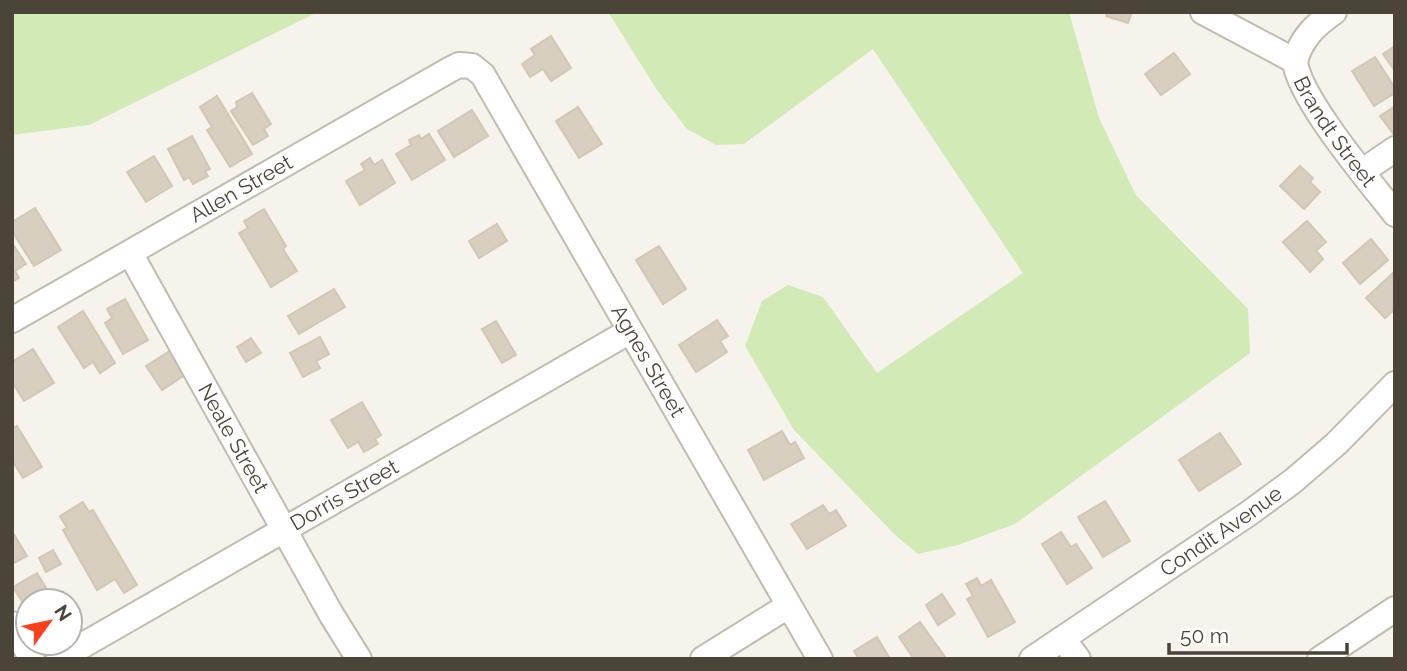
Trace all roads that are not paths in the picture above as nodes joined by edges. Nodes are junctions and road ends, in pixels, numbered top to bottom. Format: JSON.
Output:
{"nodes":[{"id":1,"x":1203,"y":12,"type":"edge"},
{"id":2,"x":1334,"y":12,"type":"edge"},
{"id":3,"x":1295,"y":61,"type":"junction"},
{"id":4,"x":472,"y":65,"type":"joint"},
{"id":5,"x":1395,"y":149,"type":"edge"},
{"id":6,"x":1363,"y":171,"type":"junction"},
{"id":7,"x":1395,"y":214,"type":"edge"},
{"id":8,"x":130,"y":253,"type":"junction"},
{"id":9,"x":12,"y":320,"type":"edge"},
{"id":10,"x":630,"y":331,"type":"junction"},
{"id":11,"x":1395,"y":384,"type":"edge"},
{"id":12,"x":285,"y":528,"type":"junction"},
{"id":13,"x":788,"y":606,"type":"junction"},
{"id":14,"x":1395,"y":610,"type":"edge"},
{"id":15,"x":12,"y":624,"type":"edge"},
{"id":16,"x":1071,"y":649,"type":"edge"},
{"id":17,"x":32,"y":659,"type":"edge"},
{"id":18,"x":59,"y":659,"type":"edge"},
{"id":19,"x":359,"y":659,"type":"edge"},
{"id":20,"x":703,"y":659,"type":"edge"},
{"id":21,"x":820,"y":659,"type":"edge"},
{"id":22,"x":1032,"y":659,"type":"edge"},
{"id":23,"x":1320,"y":659,"type":"edge"}],
"edges":[{"from":1,"to":3,"type":"street","name":"Brandt Street"},
{"from":2,"to":3,"type":"street"},
{"from":3,"to":6,"type":"street","name":"Brandt Street"},
{"from":4,"to":8,"type":"street","name":"Allen Street"},
{"from":4,"to":10,"type":"street","name":"Agnes Street"},
{"from":5,"to":6,"type":"street"},
{"from":6,"to":7,"type":"street","name":"Brandt Street"},
{"from":8,"to":9,"type":"street","name":"Allen Street"},
{"from":8,"to":12,"type":"street","name":"Neale Street"},
{"from":10,"to":12,"type":"street","name":"Dorris Street"},
{"from":10,"to":13,"type":"street","name":"Agnes Street"},
{"from":11,"to":16,"type":"street","name":"Condit Avenue"},
{"from":12,"to":18,"type":"street","name":"Dorris Street"},
{"from":12,"to":19,"type":"street","name":"Neale Street"},
{"from":13,"to":20,"type":"street"},
{"from":13,"to":21,"type":"street","name":"Agnes Street"},
{"from":14,"to":23,"type":"street"},
{"from":15,"to":17,"type":"street"},
{"from":16,"to":22,"type":"street","name":"Condit Avenue"}]}
